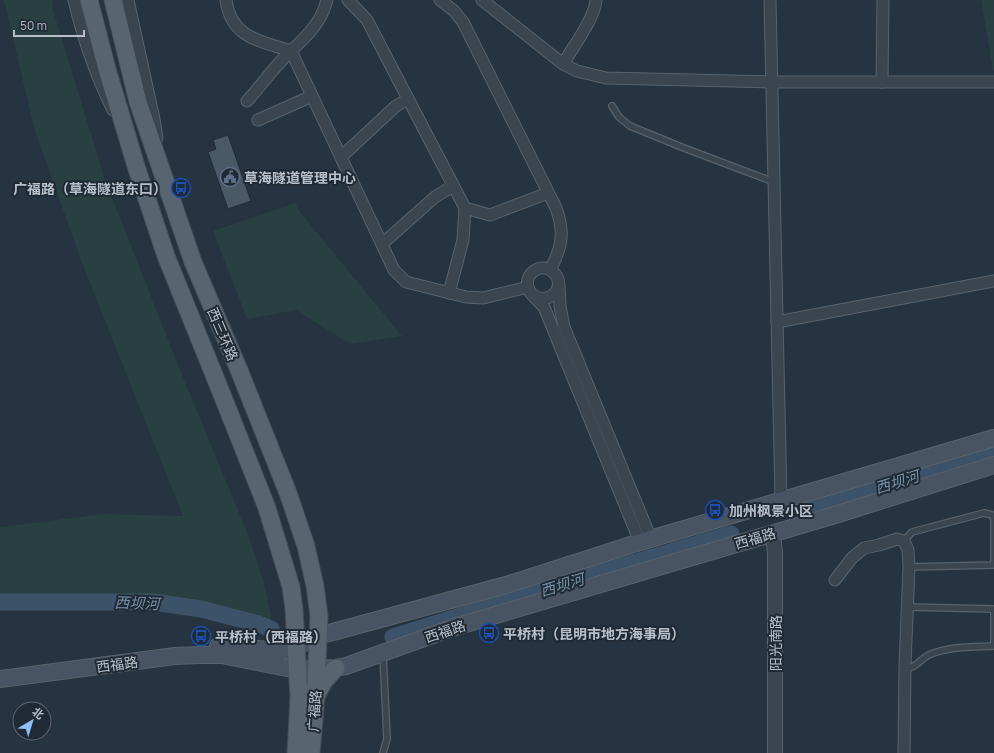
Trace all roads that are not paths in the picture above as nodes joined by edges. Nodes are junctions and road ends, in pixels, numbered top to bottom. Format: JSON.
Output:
{"nodes":[{"id":1,"x":74,"y":0,"type":"edge"},
{"id":2,"x":89,"y":0,"type":"edge"},
{"id":3,"x":113,"y":0,"type":"edge"},
{"id":4,"x":128,"y":0,"type":"edge"},
{"id":5,"x":226,"y":0,"type":"edge"},
{"id":6,"x":327,"y":0,"type":"edge"},
{"id":7,"x":348,"y":0,"type":"edge"},
{"id":8,"x":440,"y":0,"type":"edge"},
{"id":9,"x":482,"y":0,"type":"edge"},
{"id":10,"x":596,"y":0,"type":"edge"},
{"id":11,"x":770,"y":0,"type":"edge"},
{"id":12,"x":884,"y":0,"type":"edge"},
{"id":13,"x":291,"y":51,"type":"junction"},
{"id":14,"x":563,"y":64,"type":"junction"},
{"id":15,"x":771,"y":82,"type":"junction"},
{"id":16,"x":882,"y":82,"type":"junction"},
{"id":17,"x":994,"y":82,"type":"edge"},
{"id":18,"x":312,"y":96,"type":"junction"},
{"id":19,"x":408,"y":99,"type":"junction"},
{"id":20,"x":248,"y":101,"type":"dead end"},
{"id":21,"x":612,"y":106,"type":"dead end"},
{"id":22,"x":258,"y":120,"type":"dead end"},
{"id":23,"x":128,"y":140,"type":"junction"},
{"id":24,"x":341,"y":157,"type":"junction"},
{"id":25,"x":162,"y":174,"type":"junction"},
{"id":26,"x":774,"y":182,"type":"junction"},
{"id":27,"x":453,"y":186,"type":"junction"},
{"id":28,"x":548,"y":193,"type":"junction"},
{"id":29,"x":465,"y":208,"type":"junction"},
{"id":30,"x":382,"y":244,"type":"junction"},
{"id":31,"x":550,"y":270,"type":"junction"},
{"id":32,"x":994,"y":281,"type":"edge"},
{"id":33,"x":559,"y":284,"type":"junction"},
{"id":34,"x":530,"y":291,"type":"junction"},
{"id":35,"x":449,"y":293,"type":"junction"},
{"id":36,"x":777,"y":322,"type":"junction"},
{"id":37,"x":994,"y":438,"type":"edge"},
{"id":38,"x":994,"y":465,"type":"edge"},
{"id":39,"x":782,"y":500,"type":"junction"},
{"id":40,"x":771,"y":533,"type":"junction"},
{"id":41,"x":645,"y":541,"type":"junction"},
{"id":42,"x":904,"y":541,"type":"junction"},
{"id":43,"x":909,"y":567,"type":"junction"},
{"id":44,"x":835,"y":580,"type":"dead end"},
{"id":45,"x":907,"y":607,"type":"junction"},
{"id":46,"x":318,"y":636,"type":"junction"},
{"id":47,"x":296,"y":647,"type":"junction"},
{"id":48,"x":383,"y":653,"type":"junction"},
{"id":49,"x":336,"y":668,"type":"junction"},
{"id":50,"x":905,"y":668,"type":"junction"},
{"id":51,"x":316,"y":669,"type":"junction"},
{"id":52,"x":0,"y":670,"type":"edge"},
{"id":53,"x":297,"y":670,"type":"junction"},
{"id":54,"x":0,"y":679,"type":"edge"},
{"id":55,"x":315,"y":698,"type":"junction"},
{"id":56,"x":296,"y":753,"type":"edge"},
{"id":57,"x":311,"y":753,"type":"edge"},
{"id":58,"x":383,"y":753,"type":"edge"},
{"id":59,"x":775,"y":753,"type":"edge"},
{"id":60,"x":904,"y":753,"type":"edge"}],
"edges":[{"from":1,"to":23,"type":"street"},
{"from":2,"to":23,"type":"main road","name":"西三环路"},
{"from":3,"to":25,"type":"main road","name":"西三环路"},
{"from":4,"to":25,"type":"street"},
{"from":5,"to":13,"type":"street"},
{"from":6,"to":13,"type":"street"},
{"from":7,"to":19,"type":"street"},
{"from":8,"to":28,"type":"street"},
{"from":9,"to":14,"type":"street"},
{"from":10,"to":14,"type":"street"},
{"from":11,"to":15,"type":"street"},
{"from":12,"to":16,"type":"street"},
{"from":13,"to":18,"type":"street"},
{"from":13,"to":20,"type":"street"},
{"from":14,"to":15,"type":"street"},
{"from":15,"to":16,"type":"street"},
{"from":15,"to":26,"type":"street"},
{"from":16,"to":17,"type":"street"},
{"from":18,"to":22,"type":"street"},
{"from":18,"to":24,"type":"street"},
{"from":19,"to":24,"type":"street"},
{"from":19,"to":27,"type":"street"},
{"from":21,"to":26,"type":"lane"},
{"from":23,"to":47,"type":"main road","name":"西三环路"},
{"from":24,"to":30,"type":"street"},
{"from":25,"to":46,"type":"main road","name":"西三环路"},
{"from":26,"to":36,"type":"street"},
{"from":27,"to":29,"type":"street"},
{"from":27,"to":30,"type":"street"},
{"from":28,"to":29,"type":"street"},
{"from":28,"to":31,"type":"street"},
{"from":29,"to":35,"type":"street"},
{"from":30,"to":35,"type":"street"},
{"from":31,"to":33,"type":"street"},
{"from":31,"to":34,"type":"street"},
{"from":32,"to":36,"type":"street"},
{"from":33,"to":34,"type":"street"},
{"from":33,"to":41,"type":"street"},
{"from":34,"to":35,"type":"street"},
{"from":34,"to":41,"type":"street"},
{"from":36,"to":39,"type":"street"},
{"from":37,"to":39,"type":"main road","name":"西福路"},
{"from":38,"to":40,"type":"main road","name":"西福路"},
{"from":39,"to":41,"type":"main road","name":"西福路"},
{"from":40,"to":48,"type":"main road","name":"西福路"},
{"from":40,"to":59,"type":"street","name":"阳光南路"},
{"from":41,"to":46,"type":"main road","name":"西福路"},
{"from":42,"to":43,"type":"street"},
{"from":42,"to":43,"type":"lane"},
{"from":42,"to":44,"type":"street"},
{"from":43,"to":45,"type":"street"},
{"from":45,"to":50,"type":"street"},
{"from":45,"to":50,"type":"lane"},
{"from":46,"to":47,"type":"main road","name":"西福路"},
{"from":46,"to":51,"type":"main road","name":"西三环路"},
{"from":47,"to":52,"type":"main road","name":"西福路"},
{"from":47,"to":53,"type":"main road","name":"西三环路"},
{"from":48,"to":49,"type":"main road","name":"西福路"},
{"from":48,"to":58,"type":"lane"},
{"from":49,"to":51,"type":"main road","name":"西福路"},
{"from":49,"to":55,"type":"main road"},
{"from":50,"to":60,"type":"street"},
{"from":51,"to":53,"type":"main road","name":"西福路"},
{"from":51,"to":55,"type":"main road","name":"广福路"},
{"from":53,"to":54,"type":"main road","name":"西福路"},
{"from":53,"to":56,"type":"main road","name":"广福路"},
{"from":55,"to":57,"type":"main road","name":"广福路"}]}
